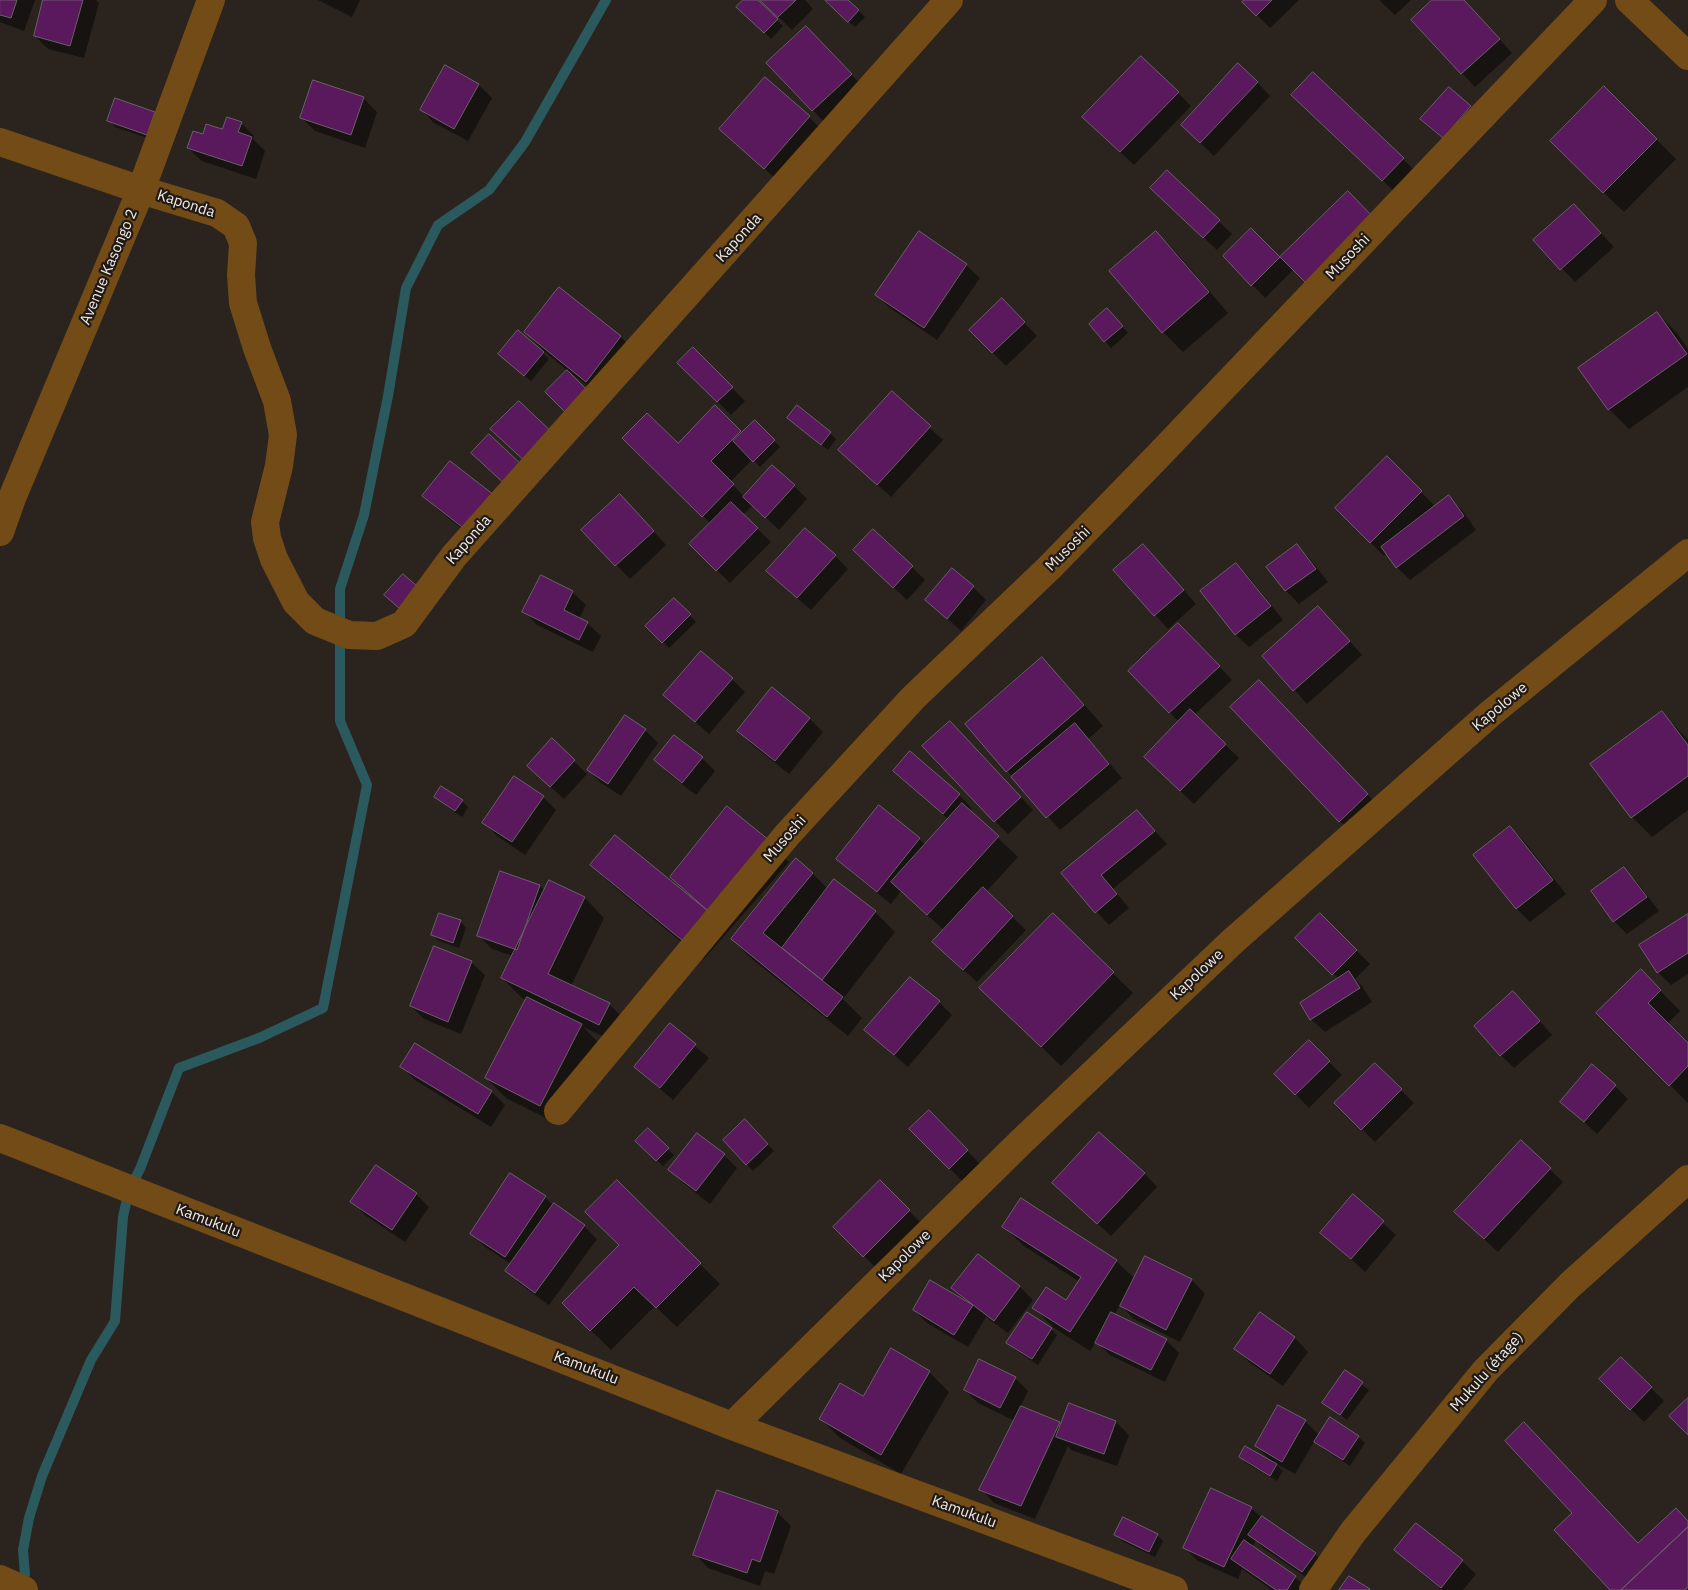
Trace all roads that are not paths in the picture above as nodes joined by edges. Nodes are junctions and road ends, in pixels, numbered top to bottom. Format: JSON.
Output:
{"nodes":[{"id":1,"x":211,"y":0,"type":"edge"},
{"id":2,"x":949,"y":0,"type":"edge"},
{"id":3,"x":1593,"y":0,"type":"edge"},
{"id":4,"x":1628,"y":0,"type":"edge"},
{"id":5,"x":1688,"y":56,"type":"edge"},
{"id":6,"x":0,"y":142,"type":"edge"},
{"id":7,"x":141,"y":190,"type":"junction"},
{"id":8,"x":0,"y":532,"type":"edge"},
{"id":9,"x":1688,"y":553,"type":"edge"},
{"id":10,"x":558,"y":1111,"type":"dead end"},
{"id":11,"x":0,"y":1138,"type":"edge"},
{"id":12,"x":1688,"y":1179,"type":"edge"},
{"id":13,"x":732,"y":1426,"type":"junction"},
{"id":14,"x":1174,"y":1590,"type":"edge"},
{"id":15,"x":1313,"y":1590,"type":"edge"}],
"edges":[{"from":1,"to":7,"type":"street","name":"Avenue Kasongo 2"},
{"from":2,"to":7,"type":"street","name":"Kaponda"},
{"from":3,"to":10,"type":"street","name":"Musoshi"},
{"from":4,"to":5,"type":"street"},
{"from":6,"to":7,"type":"street","name":"Kaponda"},
{"from":7,"to":8,"type":"street","name":"Avenue Kasongo 2"},
{"from":9,"to":13,"type":"street","name":"Kapolowe"},
{"from":11,"to":13,"type":"street","name":"Kamukulu"},
{"from":12,"to":15,"type":"street","name":"Mukulu (étage)"},
{"from":13,"to":14,"type":"street","name":"Kamukulu"}]}
